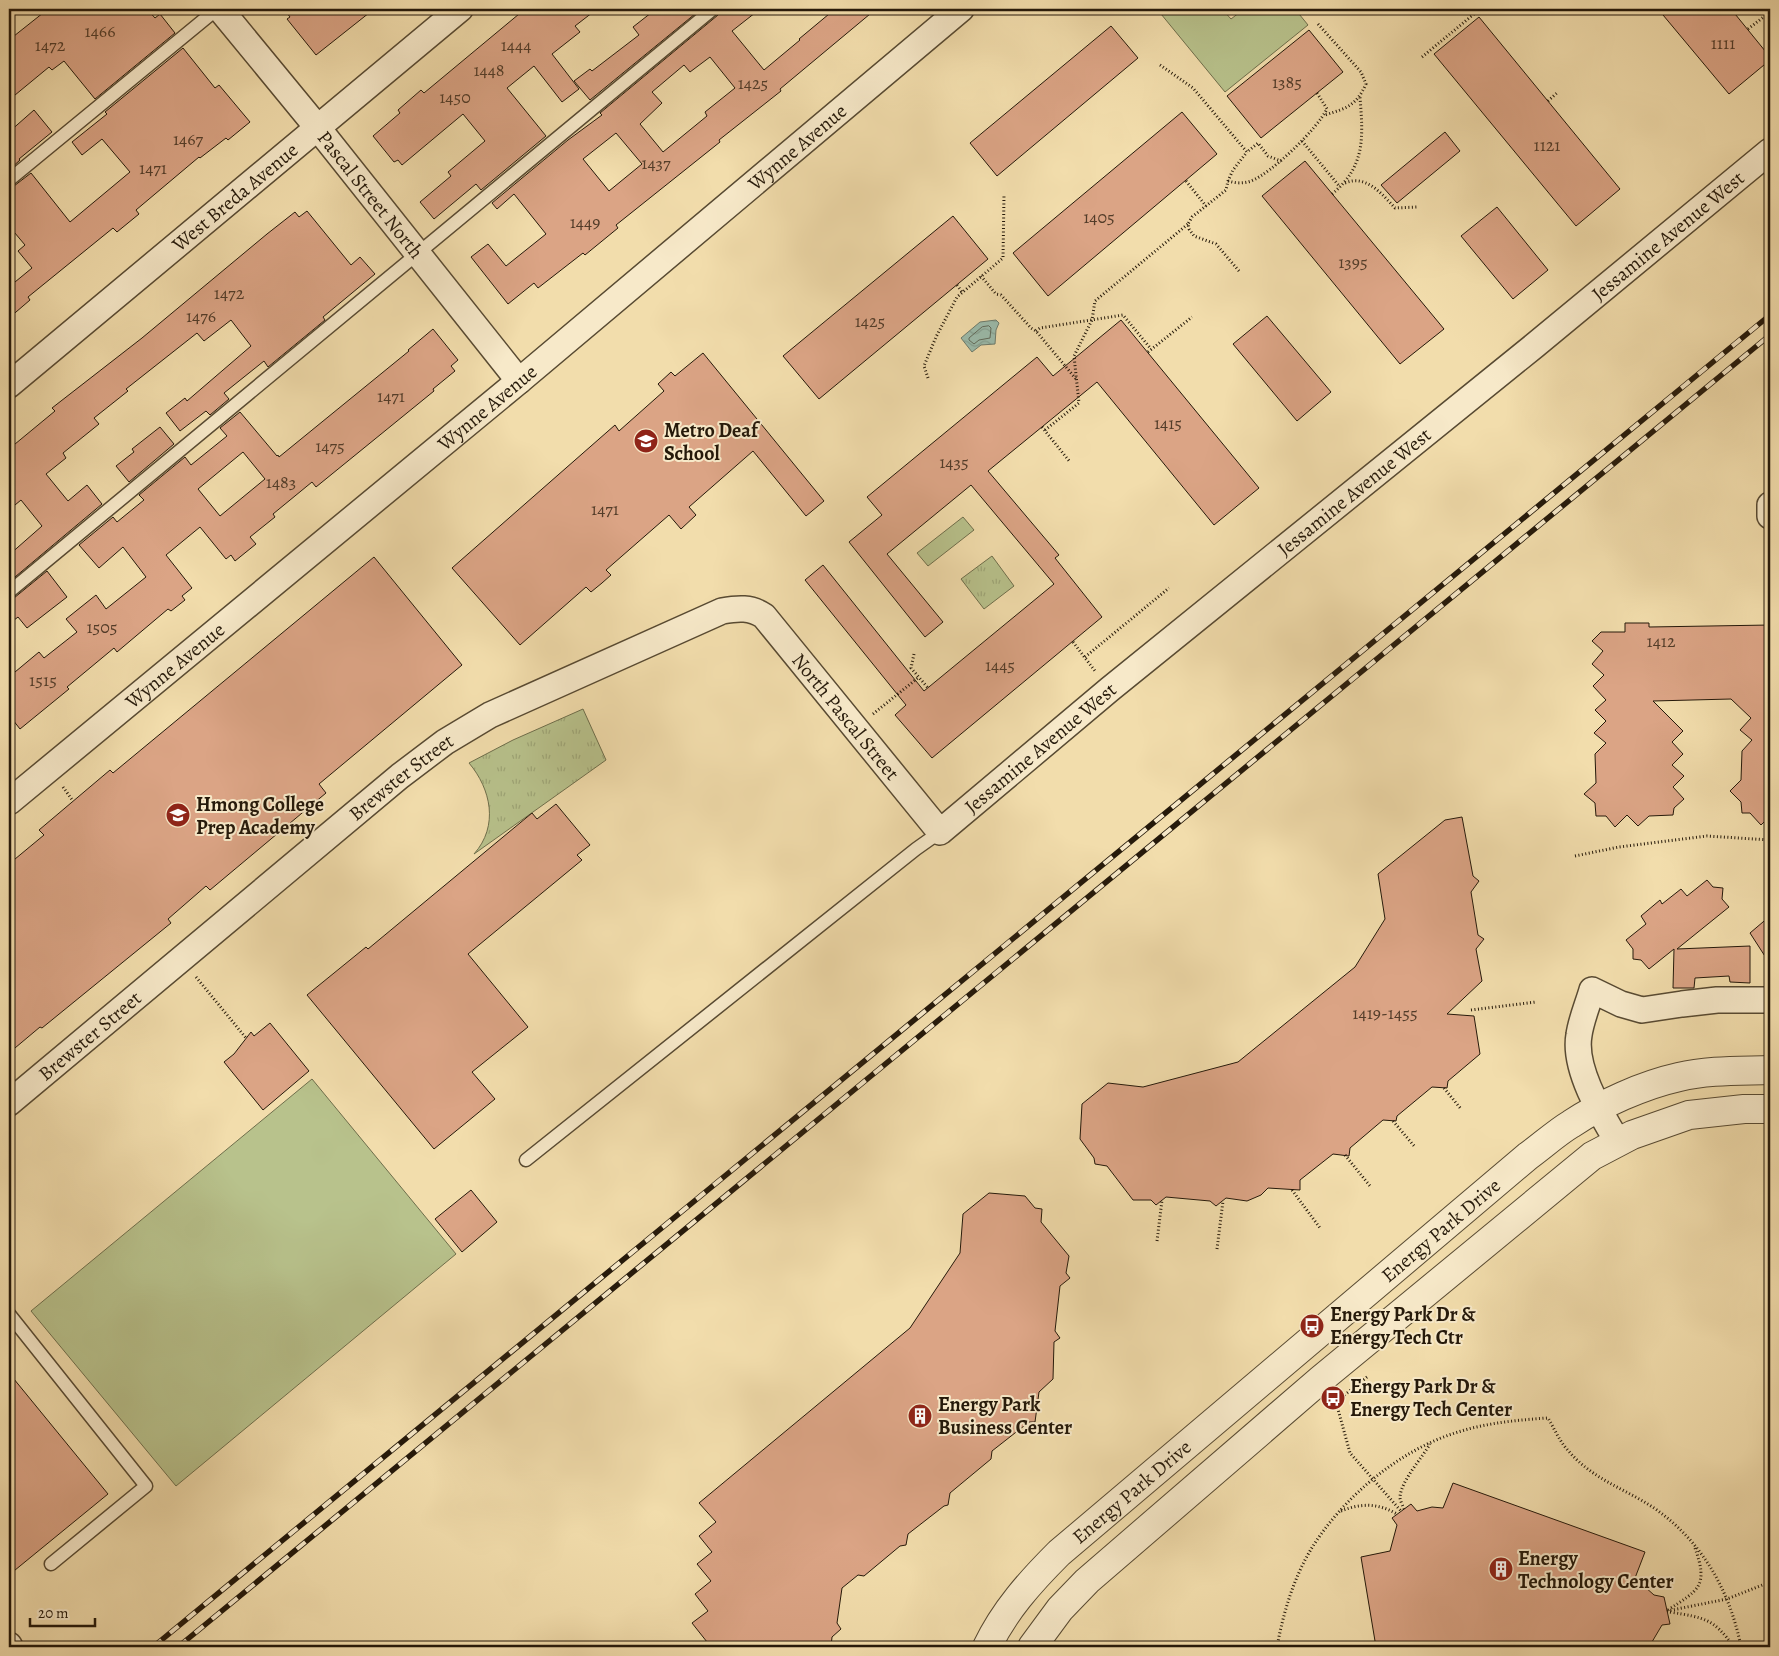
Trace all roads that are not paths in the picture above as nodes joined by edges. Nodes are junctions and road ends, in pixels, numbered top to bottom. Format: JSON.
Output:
{"nodes":[{"id":1,"x":218,"y":9,"type":"edge"},
{"id":2,"x":460,"y":9,"type":"edge"},
{"id":3,"x":713,"y":9,"type":"edge"},
{"id":4,"x":961,"y":9,"type":"edge"},
{"id":5,"x":317,"y":128,"type":"junction"},
{"id":6,"x":1770,"y":151,"type":"edge"},
{"id":7,"x":9,"y":180,"type":"edge"},
{"id":8,"x":417,"y":255,"type":"junction"},
{"id":9,"x":519,"y":381,"type":"junction"},
{"id":10,"x":9,"y":385,"type":"edge"},
{"id":11,"x":1770,"y":506,"type":"edge"},
{"id":12,"x":1770,"y":516,"type":"edge"},
{"id":13,"x":9,"y":592,"type":"edge"},
{"id":14,"x":748,"y":609,"type":"joint"},
{"id":15,"x":12,"y":792,"type":"edge"},
{"id":16,"x":940,"y":832,"type":"junction"},
{"id":17,"x":1770,"y":1000,"type":"edge"},
{"id":18,"x":1770,"y":1070,"type":"edge"},
{"id":19,"x":9,"y":1103,"type":"edge"},
{"id":20,"x":1597,"y":1109,"type":"junction"},
{"id":21,"x":1770,"y":1109,"type":"edge"},
{"id":22,"x":1618,"y":1142,"type":"junction"},
{"id":23,"x":526,"y":1160,"type":"dead end"},
{"id":24,"x":9,"y":1314,"type":"edge"},
{"id":25,"x":50,"y":1564,"type":"dead end"},
{"id":26,"x":987,"y":1647,"type":"edge"},
{"id":27,"x":1032,"y":1647,"type":"edge"}],
"edges":[{"from":1,"to":5,"type":"street","name":"Pascal Street North"},
{"from":1,"to":7,"type":"lane"},
{"from":2,"to":5,"type":"street","name":"West Breda Avenue"},
{"from":3,"to":8,"type":"lane"},
{"from":4,"to":9,"type":"street","name":"Wynne Avenue"},
{"from":5,"to":8,"type":"street","name":"Pascal Street North"},
{"from":5,"to":10,"type":"street","name":"West Breda Avenue"},
{"from":6,"to":16,"type":"street","name":"Jessamine Avenue West"},
{"from":8,"to":9,"type":"street","name":"Pascal Street North"},
{"from":8,"to":13,"type":"lane"},
{"from":9,"to":15,"type":"street","name":"Wynne Avenue"},
{"from":11,"to":12,"type":"street"},
{"from":14,"to":16,"type":"street","name":"North Pascal Street"},
{"from":14,"to":19,"type":"street","name":"Brewster Street"},
{"from":16,"to":23,"type":"lane"},
{"from":17,"to":20,"type":"street"},
{"from":18,"to":20,"type":"street","name":"Energy Park Drive"},
{"from":20,"to":22,"type":"street"},
{"from":20,"to":26,"type":"street","name":"Energy Park Drive"},
{"from":21,"to":22,"type":"street","name":"Energy Park Drive"},
{"from":22,"to":27,"type":"street","name":"Energy Park Drive"},
{"from":24,"to":25,"type":"lane"}]}
